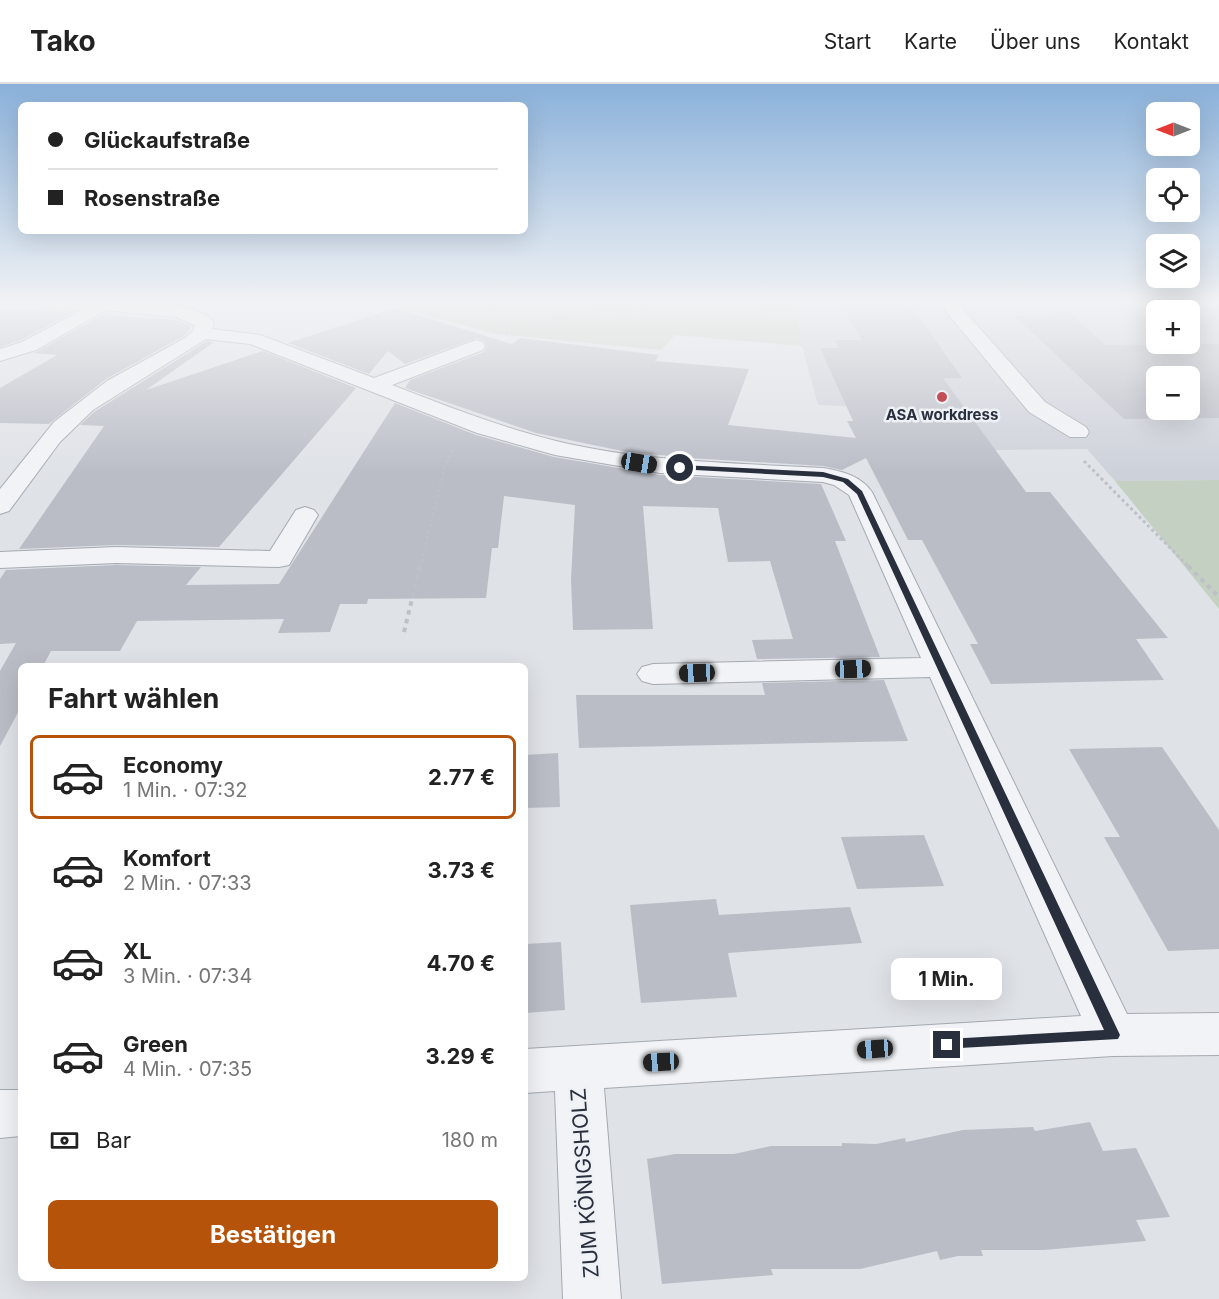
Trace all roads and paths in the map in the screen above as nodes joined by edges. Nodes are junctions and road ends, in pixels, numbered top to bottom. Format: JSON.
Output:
{"nodes":[{"id":1,"x":160,"y":361,"type":"edge"},
{"id":2,"x":308,"y":361,"type":"edge"},
{"id":3,"x":438,"y":361,"type":"edge"},
{"id":4,"x":996,"y":361,"type":"edge"},
{"id":5,"x":372,"y":386,"type":"junction"},
{"id":6,"x":485,"y":428,"type":"junction"},
{"id":7,"x":1078,"y":432,"type":"joint"},
{"id":8,"x":0,"y":506,"type":"edge"},
{"id":9,"x":304,"y":515,"type":"dead end"},
{"id":10,"x":0,"y":560,"type":"edge"},
{"id":11,"x":0,"y":568,"type":"edge"},
{"id":12,"x":276,"y":570,"type":"dead end"},
{"id":13,"x":1219,"y":597,"type":"edge"},
{"id":14,"x":404,"y":632,"type":"dead end"},
{"id":15,"x":942,"y":667,"type":"junction"},
{"id":16,"x":653,"y":674,"type":"dead end"},
{"id":17,"x":1219,"y":1034,"type":"edge"},
{"id":18,"x":1113,"y":1035,"type":"junction"},
{"id":19,"x":578,"y":1067,"type":"junction"},
{"id":20,"x":528,"y":1071,"type":"edge"},
{"id":21,"x":18,"y":1113,"type":"edge"},
{"id":22,"x":0,"y":1114,"type":"edge"},
{"id":23,"x":592,"y":1299,"type":"edge"}],
"edges":[{"from":1,"to":8,"type":"street"},
{"from":2,"to":5,"type":"street"},
{"from":3,"to":5,"type":"street"},
{"from":4,"to":7,"type":"street"},
{"from":5,"to":6,"type":"street"},
{"from":6,"to":14,"type":"path"},
{"from":6,"to":15,"type":"street"},
{"from":7,"to":13,"type":"path"},
{"from":9,"to":10,"type":"street"},
{"from":11,"to":12,"type":"street"},
{"from":15,"to":16,"type":"street"},
{"from":15,"to":18,"type":"street"},
{"from":17,"to":18,"type":"street"},
{"from":18,"to":19,"type":"street"},
{"from":19,"to":20,"type":"street"},
{"from":19,"to":23,"type":"street","name":"ZUM KÖNIGSHOLZ"},
{"from":21,"to":22,"type":"street"}]}
